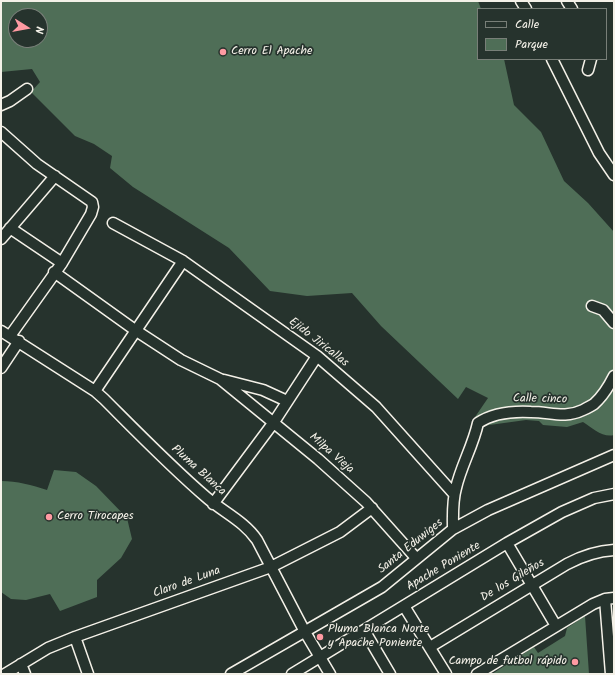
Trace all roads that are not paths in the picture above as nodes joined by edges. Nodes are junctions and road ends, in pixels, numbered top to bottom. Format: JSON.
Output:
{"nodes":[{"id":1,"x":552,"y":60,"type":"edge"},
{"id":2,"x":591,"y":60,"type":"edge"},
{"id":3,"x":588,"y":70,"type":"dead end"},
{"id":4,"x":27,"y":89,"type":"dead end"},
{"id":5,"x":1,"y":105,"type":"edge"},
{"id":6,"x":1,"y":132,"type":"edge"},
{"id":7,"x":614,"y":175,"type":"edge"},
{"id":8,"x":55,"y":176,"type":"junction"},
{"id":9,"x":113,"y":223,"type":"dead end"},
{"id":10,"x":10,"y":228,"type":"junction"},
{"id":11,"x":1,"y":239,"type":"edge"},
{"id":12,"x":183,"y":261,"type":"junction"},
{"id":13,"x":62,"y":263,"type":"junction"},
{"id":14,"x":54,"y":272,"type":"junction"},
{"id":15,"x":592,"y":306,"type":"dead end"},
{"id":16,"x":614,"y":323,"type":"edge"},
{"id":17,"x":135,"y":330,"type":"junction"},
{"id":18,"x":1,"y":331,"type":"edge"},
{"id":19,"x":14,"y":338,"type":"junction"},
{"id":20,"x":317,"y":356,"type":"junction"},
{"id":21,"x":1,"y":368,"type":"edge"},
{"id":22,"x":614,"y":376,"type":"edge"},
{"id":23,"x":220,"y":379,"type":"junction"},
{"id":24,"x":95,"y":391,"type":"junction"},
{"id":25,"x":287,"y":401,"type":"junction"},
{"id":26,"x":274,"y":422,"type":"junction"},
{"id":27,"x":614,"y":455,"type":"edge"},
{"id":28,"x":454,"y":494,"type":"junction"},
{"id":29,"x":614,"y":494,"type":"edge"},
{"id":30,"x":213,"y":504,"type":"junction"},
{"id":31,"x":372,"y":508,"type":"junction"},
{"id":32,"x":453,"y":529,"type":"junction"},
{"id":33,"x":507,"y":543,"type":"junction"},
{"id":34,"x":614,"y":550,"type":"edge"},
{"id":35,"x":416,"y":558,"type":"junction"},
{"id":36,"x":271,"y":567,"type":"junction"},
{"id":37,"x":532,"y":585,"type":"junction"},
{"id":38,"x":610,"y":598,"type":"edge"},
{"id":39,"x":404,"y":606,"type":"junction"},
{"id":40,"x":556,"y":626,"type":"junction"},
{"id":41,"x":364,"y":630,"type":"junction"},
{"id":42,"x":305,"y":632,"type":"junction"},
{"id":43,"x":74,"y":637,"type":"junction"},
{"id":44,"x":430,"y":647,"type":"junction"},
{"id":45,"x":320,"y":657,"type":"junction"},
{"id":46,"x":21,"y":664,"type":"junction"},
{"id":47,"x":5,"y":674,"type":"edge"},
{"id":48,"x":25,"y":674,"type":"edge"},
{"id":49,"x":88,"y":674,"type":"edge"},
{"id":50,"x":231,"y":674,"type":"edge"},
{"id":51,"x":292,"y":674,"type":"edge"},
{"id":52,"x":330,"y":674,"type":"edge"},
{"id":53,"x":390,"y":674,"type":"edge"},
{"id":54,"x":446,"y":674,"type":"edge"},
{"id":55,"x":478,"y":674,"type":"edge"},
{"id":56,"x":611,"y":674,"type":"edge"}],
"edges":[{"from":1,"to":7,"type":"street"},
{"from":2,"to":3,"type":"street"},
{"from":4,"to":5,"type":"street"},
{"from":6,"to":8,"type":"street"},
{"from":8,"to":10,"type":"street"},
{"from":8,"to":13,"type":"street"},
{"from":9,"to":12,"type":"street","name":"Ejido Jiricallas"},
{"from":10,"to":11,"type":"street"},
{"from":10,"to":13,"type":"street"},
{"from":12,"to":17,"type":"street"},
{"from":12,"to":20,"type":"street","name":"Ejido Jiricallas"},
{"from":13,"to":14,"type":"street"},
{"from":14,"to":17,"type":"street","name":"Milpa Vieja"},
{"from":14,"to":19,"type":"street"},
{"from":15,"to":16,"type":"street"},
{"from":17,"to":23,"type":"street","name":"Milpa Vieja"},
{"from":17,"to":24,"type":"street"},
{"from":18,"to":19,"type":"street","name":"Pluma Blanca"},
{"from":19,"to":21,"type":"street"},
{"from":19,"to":24,"type":"street","name":"Pluma Blanca"},
{"from":20,"to":25,"type":"street"},
{"from":20,"to":28,"type":"street","name":"Ejido Jiricallas"},
{"from":22,"to":28,"type":"street","name":"Calle cinco"},
{"from":23,"to":25,"type":"street","name":"Milpa Vieja"},
{"from":23,"to":26,"type":"street","name":"Milpa Vieja"},
{"from":24,"to":30,"type":"street","name":"Pluma Blanca"},
{"from":25,"to":26,"type":"street"},
{"from":26,"to":30,"type":"street"},
{"from":26,"to":31,"type":"street","name":"Milpa Vieja"},
{"from":27,"to":32,"type":"street","name":"Santa Eduwiges"},
{"from":28,"to":32,"type":"street"},
{"from":29,"to":33,"type":"street","name":"Apache Poniente"},
{"from":30,"to":36,"type":"street","name":"Pluma Blanca"},
{"from":31,"to":35,"type":"street","name":"Milpa Vieja"},
{"from":31,"to":36,"type":"street","name":"Claro de Luna"},
{"from":32,"to":35,"type":"street","name":"Santa Eduwiges"},
{"from":33,"to":37,"type":"street"},
{"from":33,"to":39,"type":"street","name":"Apache Poniente"},
{"from":34,"to":37,"type":"street","name":"De los Gileños"},
{"from":35,"to":42,"type":"street","name":"Santa Eduwiges"},
{"from":36,"to":42,"type":"street","name":"Pluma Blanca"},
{"from":36,"to":43,"type":"street","name":"Claro de Luna"},
{"from":37,"to":40,"type":"street"},
{"from":37,"to":44,"type":"street","name":"De los Gileños"},
{"from":38,"to":40,"type":"street"},
{"from":38,"to":56,"type":"street"},
{"from":39,"to":41,"type":"street","name":"Apache Poniente"},
{"from":39,"to":44,"type":"street"},
{"from":40,"to":55,"type":"street"},
{"from":41,"to":45,"type":"street","name":"Apache Poniente"},
{"from":41,"to":53,"type":"street"},
{"from":42,"to":45,"type":"street","name":"Pluma Blanca"},
{"from":42,"to":50,"type":"street","name":"Santa Eduwiges"},
{"from":43,"to":46,"type":"street","name":"Claro de Luna"},
{"from":43,"to":49,"type":"street"},
{"from":44,"to":54,"type":"street"},
{"from":45,"to":51,"type":"street","name":"Apache Poniente"},
{"from":45,"to":52,"type":"street","name":"Pluma Blanca"},
{"from":46,"to":47,"type":"street","name":"Claro de Luna"},
{"from":46,"to":48,"type":"street"}]}
